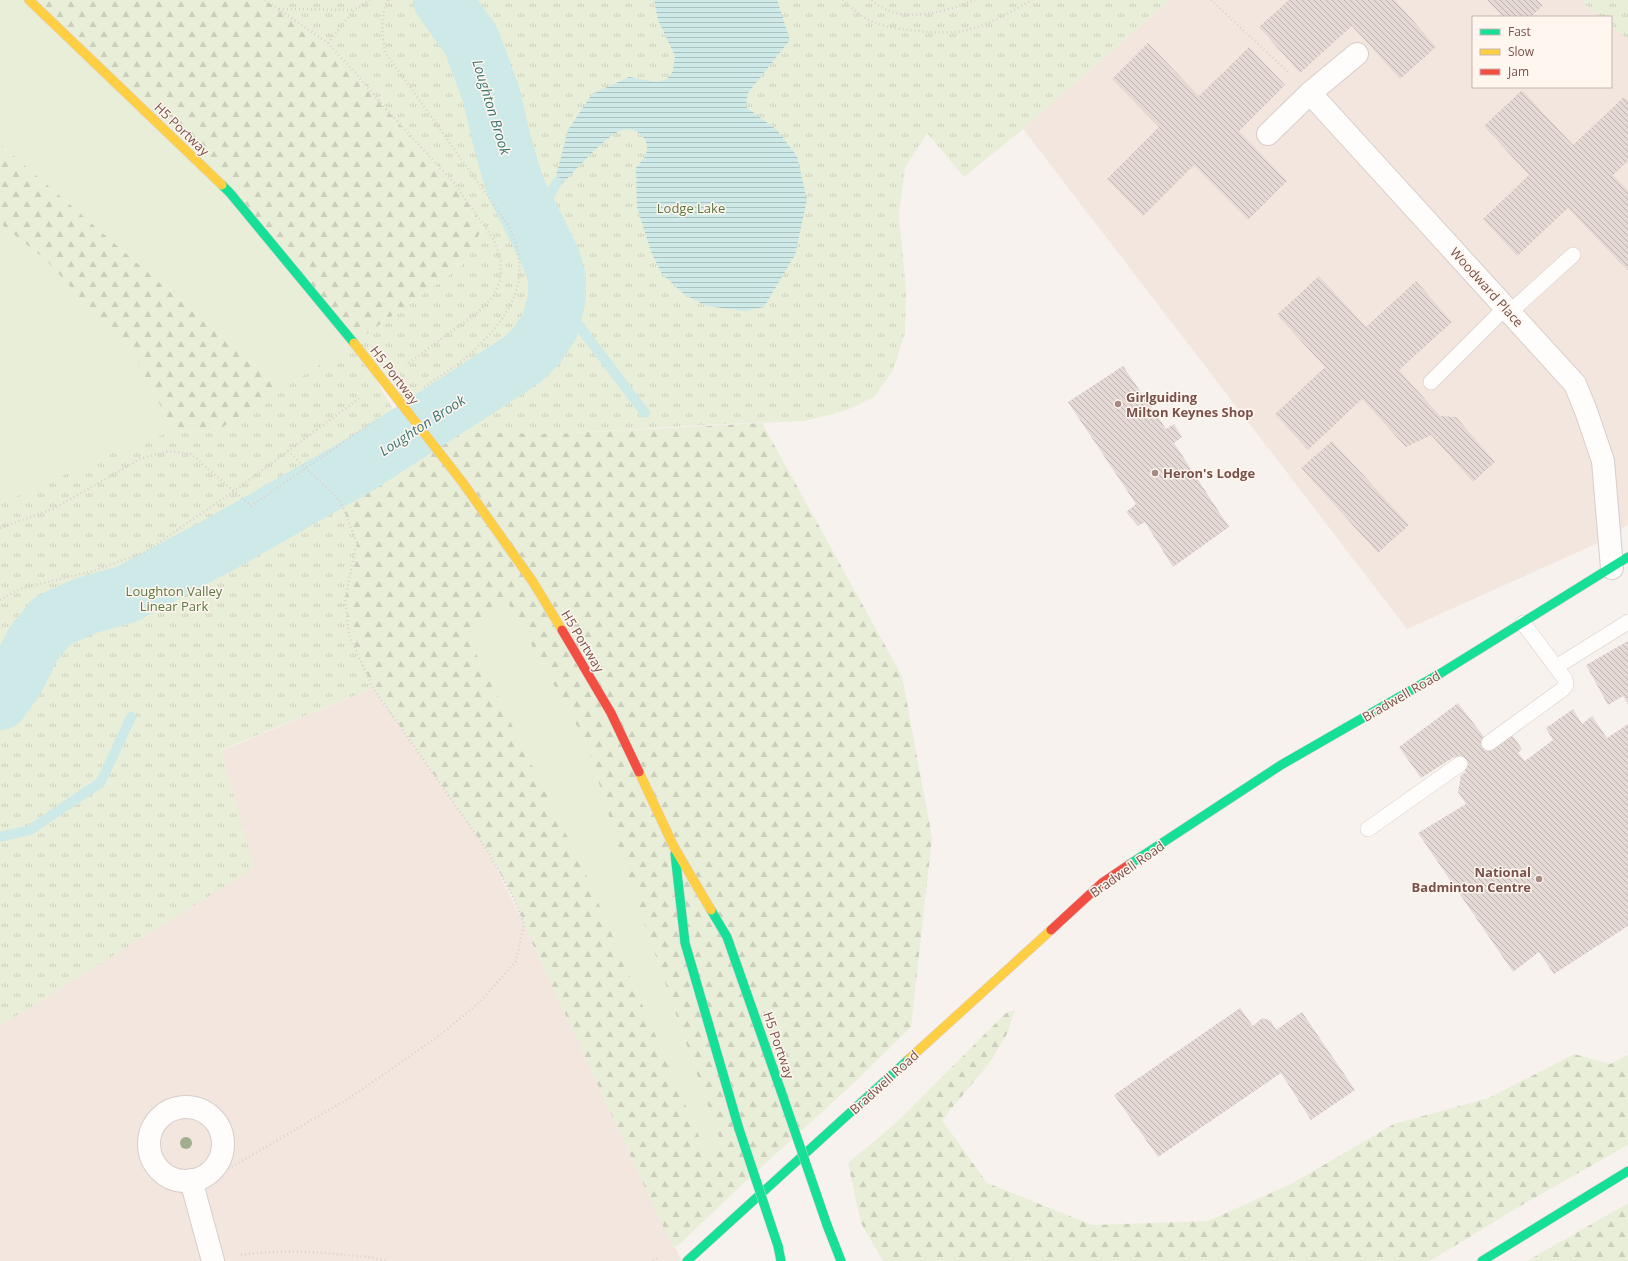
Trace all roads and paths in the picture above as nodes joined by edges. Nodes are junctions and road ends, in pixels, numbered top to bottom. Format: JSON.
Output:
{"nodes":[{"id":1,"x":29,"y":0,"type":"edge"},
{"id":2,"x":265,"y":0,"type":"edge"},
{"id":3,"x":370,"y":0,"type":"edge"},
{"id":4,"x":843,"y":0,"type":"edge"},
{"id":5,"x":872,"y":0,"type":"edge"},
{"id":6,"x":975,"y":0,"type":"edge"},
{"id":7,"x":1032,"y":0,"type":"edge"},
{"id":8,"x":1211,"y":0,"type":"edge"},
{"id":9,"x":278,"y":9,"type":"junction"},
{"id":10,"x":354,"y":10,"type":"junction"},
{"id":11,"x":328,"y":43,"type":"junction"},
{"id":12,"x":1357,"y":54,"type":"dead end"},
{"id":13,"x":1310,"y":93,"type":"junction"},
{"id":14,"x":1268,"y":134,"type":"dead end"},
{"id":15,"x":1573,"y":255,"type":"dead end"},
{"id":16,"x":1508,"y":310,"type":"junction"},
{"id":17,"x":403,"y":367,"type":"dead end"},
{"id":18,"x":1431,"y":382,"type":"dead end"},
{"id":19,"x":364,"y":395,"type":"dead end"},
{"id":20,"x":288,"y":451,"type":"junction"},
{"id":21,"x":1620,"y":563,"type":"edge"},
{"id":22,"x":0,"y":600,"type":"edge"},
{"id":23,"x":1628,"y":622,"type":"edge"},
{"id":24,"x":1523,"y":623,"type":"junction"},
{"id":25,"x":1556,"y":667,"type":"junction"},
{"id":26,"x":1489,"y":743,"type":"dead end"},
{"id":27,"x":1460,"y":764,"type":"dead end"},
{"id":28,"x":1368,"y":830,"type":"dead end"},
{"id":29,"x":674,"y":847,"type":"junction"},
{"id":30,"x":1628,"y":1171,"type":"edge"},
{"id":31,"x":192,"y":1185,"type":"joint"},
{"id":32,"x":213,"y":1260,"type":"edge"},
{"id":33,"x":387,"y":1261,"type":"edge"},
{"id":34,"x":687,"y":1261,"type":"edge"},
{"id":35,"x":782,"y":1261,"type":"edge"},
{"id":36,"x":841,"y":1261,"type":"edge"},
{"id":37,"x":1482,"y":1261,"type":"edge"}],
"edges":[{"from":1,"to":29,"type":"main road","name":"H5 Portway","bridge":true},
{"from":2,"to":9,"type":"path"},
{"from":3,"to":10,"type":"path"},
{"from":4,"to":7,"type":"path"},
{"from":5,"to":6,"type":"path"},
{"from":8,"to":13,"type":"path"},
{"from":9,"to":10,"type":"path"},
{"from":9,"to":11,"type":"path"},
{"from":10,"to":11,"type":"path"},
{"from":11,"to":17,"type":"path"},
{"from":12,"to":13,"type":"street"},
{"from":13,"to":14,"type":"street"},
{"from":13,"to":16,"type":"street","name":"Woodward Place"},
{"from":15,"to":16,"type":"lane"},
{"from":16,"to":18,"type":"lane"},
{"from":16,"to":21,"type":"street","name":"Woodward Place"},
{"from":19,"to":20,"type":"path"},
{"from":20,"to":22,"type":"path"},
{"from":20,"to":31,"type":"path"},
{"from":21,"to":24,"type":"main road","name":"Bradwell Road"},
{"from":23,"to":25,"type":"lane"},
{"from":24,"to":25,"type":"lane"},
{"from":24,"to":34,"type":"main road","name":"Bradwell Road"},
{"from":25,"to":26,"type":"lane"},
{"from":27,"to":28,"type":"lane"},
{"from":29,"to":35,"type":"main road","name":"H5 Portway","bridge":true},
{"from":29,"to":36,"type":"main road","name":"H5 Portway","bridge":true},
{"from":30,"to":37,"type":"main road"},
{"from":31,"to":32,"type":"street"},
{"from":32,"to":33,"type":"path"}]}
